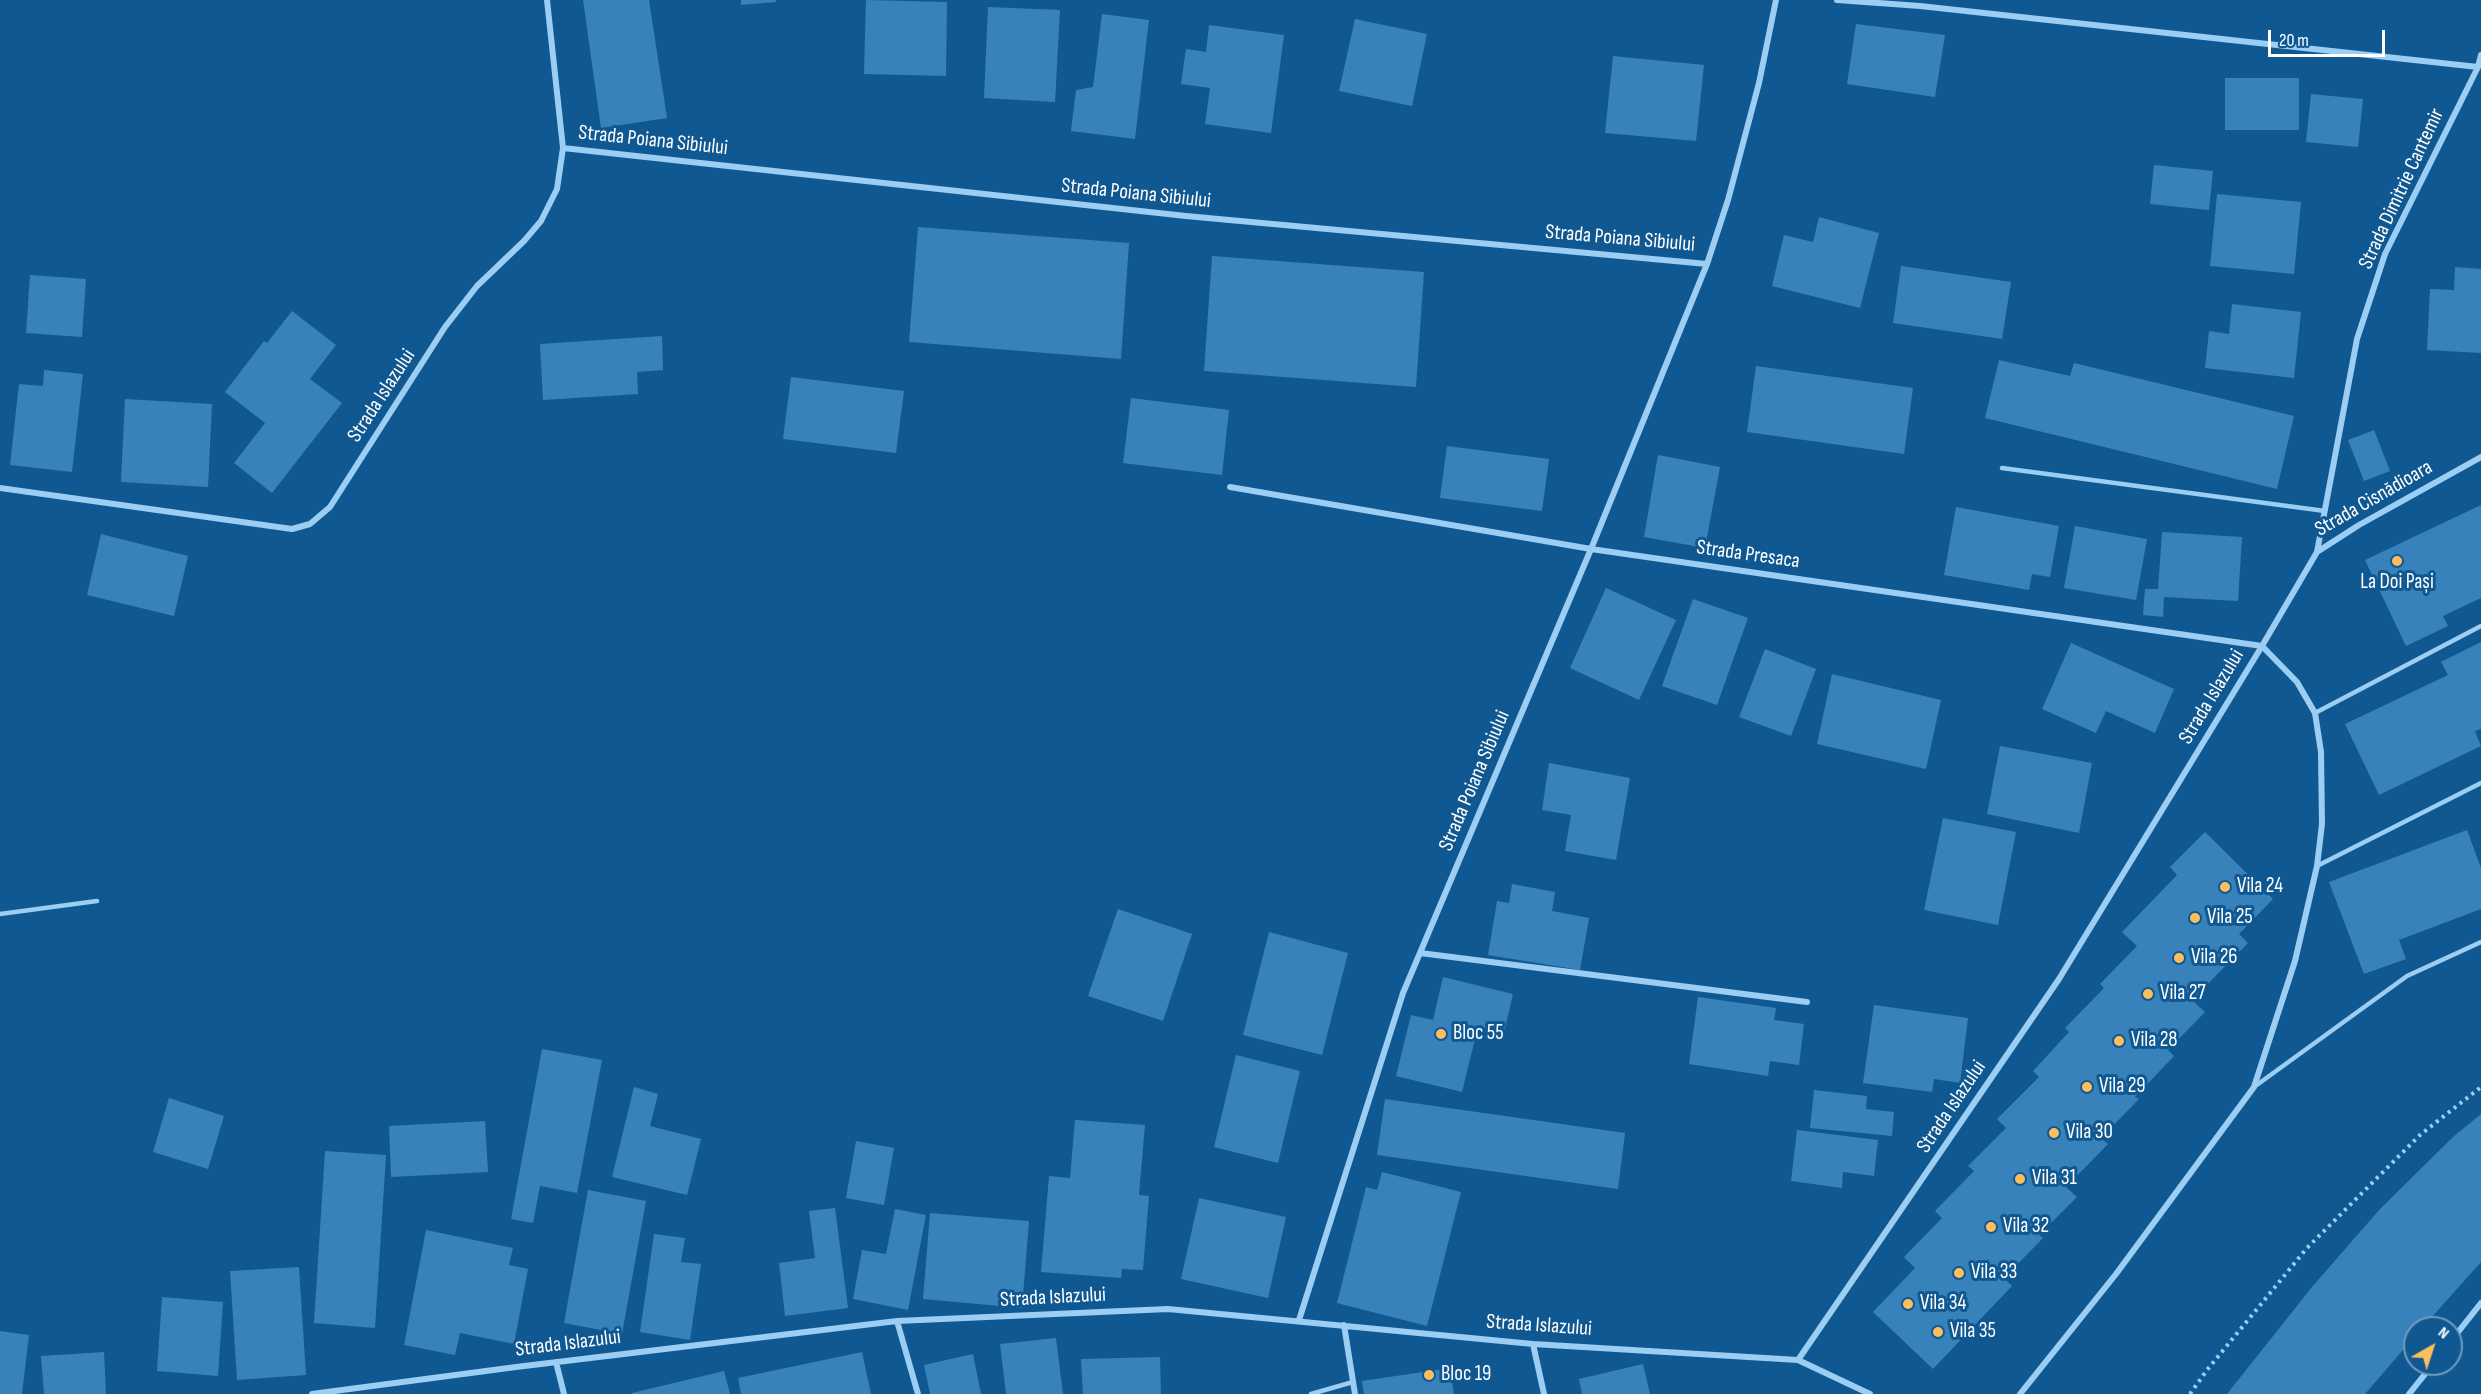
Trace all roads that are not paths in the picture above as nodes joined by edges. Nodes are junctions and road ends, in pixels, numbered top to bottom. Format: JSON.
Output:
{"nodes":[{"id":1,"x":547,"y":0,"type":"edge"},
{"id":2,"x":1776,"y":0,"type":"edge"},
{"id":3,"x":1838,"y":0,"type":"edge"},
{"id":4,"x":2481,"y":55,"type":"edge"},
{"id":5,"x":2478,"y":67,"type":"junction"},
{"id":6,"x":563,"y":148,"type":"junction"},
{"id":7,"x":1707,"y":264,"type":"junction"},
{"id":8,"x":2481,"y":458,"type":"edge"},
{"id":9,"x":2002,"y":468,"type":"dead end"},
{"id":10,"x":1230,"y":487,"type":"dead end"},
{"id":11,"x":0,"y":488,"type":"edge"},
{"id":12,"x":2325,"y":511,"type":"junction"},
{"id":13,"x":1591,"y":549,"type":"junction"},
{"id":14,"x":2317,"y":552,"type":"junction"},
{"id":15,"x":2481,"y":626,"type":"edge"},
{"id":16,"x":2262,"y":646,"type":"junction"},
{"id":17,"x":2315,"y":713,"type":"junction"},
{"id":18,"x":2481,"y":783,"type":"edge"},
{"id":19,"x":2317,"y":866,"type":"junction"},
{"id":20,"x":97,"y":902,"type":"dead end"},
{"id":21,"x":0,"y":914,"type":"edge"},
{"id":22,"x":2481,"y":942,"type":"edge"},
{"id":23,"x":1420,"y":953,"type":"junction"},
{"id":24,"x":1808,"y":1002,"type":"dead end"},
{"id":25,"x":2254,"y":1087,"type":"junction"},
{"id":26,"x":2481,"y":1303,"type":"edge"},
{"id":27,"x":1299,"y":1320,"type":"junction"},
{"id":28,"x":897,"y":1321,"type":"junction"},
{"id":29,"x":1344,"y":1325,"type":"junction"},
{"id":30,"x":2463,"y":1326,"type":"edge"},
{"id":31,"x":1533,"y":1344,"type":"junction"},
{"id":32,"x":1798,"y":1360,"type":"junction"},
{"id":33,"x":556,"y":1362,"type":"junction"},
{"id":34,"x":2423,"y":1376,"type":"edge"},
{"id":35,"x":1353,"y":1382,"type":"junction"},
{"id":36,"x":312,"y":1394,"type":"edge"},
{"id":37,"x":564,"y":1394,"type":"edge"},
{"id":38,"x":918,"y":1394,"type":"edge"},
{"id":39,"x":1311,"y":1394,"type":"edge"},
{"id":40,"x":1355,"y":1394,"type":"edge"},
{"id":41,"x":1544,"y":1394,"type":"edge"},
{"id":42,"x":1869,"y":1394,"type":"edge"},
{"id":43,"x":2020,"y":1394,"type":"edge"},
{"id":44,"x":2409,"y":1394,"type":"edge"}],
"edges":[{"from":1,"to":6,"type":"street","name":"Strada Islazului"},
{"from":2,"to":7,"type":"street","name":"Strada Poiana Sibiului"},
{"from":3,"to":5,"type":"street"},
{"from":4,"to":5,"type":"street","name":"Strada Dimitrie Cantemir"},
{"from":5,"to":12,"type":"street","name":"Strada Dimitrie Cantemir"},
{"from":6,"to":7,"type":"street","name":"Strada Poiana Sibiului"},
{"from":6,"to":11,"type":"street","name":"Strada Islazului"},
{"from":7,"to":13,"type":"street","name":"Strada Poiana Sibiului"},
{"from":8,"to":14,"type":"street","name":"Strada Cisnădioara"},
{"from":9,"to":12,"type":"lane"},
{"from":10,"to":13,"type":"street","name":"Strada Presaca"},
{"from":12,"to":14,"type":"street","name":"Strada Dimitrie Cantemir"},
{"from":13,"to":16,"type":"street","name":"Strada Presaca"},
{"from":13,"to":23,"type":"street","name":"Strada Poiana Sibiului"},
{"from":14,"to":16,"type":"street","name":"Strada Cisnădioara"},
{"from":15,"to":17,"type":"lane"},
{"from":16,"to":17,"type":"street","name":"Strada Islazului"},
{"from":16,"to":32,"type":"street","name":"Strada Islazului"},
{"from":17,"to":19,"type":"street","name":"Strada Islazului"},
{"from":18,"to":19,"type":"lane"},
{"from":19,"to":25,"type":"street","name":"Strada Islazului"},
{"from":20,"to":21,"type":"lane"},
{"from":22,"to":25,"type":"lane"},
{"from":23,"to":24,"type":"street"},
{"from":23,"to":27,"type":"street","name":"Strada Poiana Sibiului"},
{"from":25,"to":43,"type":"street","name":"Strada Islazului"},
{"from":26,"to":30,"type":"street"},
{"from":27,"to":28,"type":"street","name":"Strada Islazului"},
{"from":27,"to":29,"type":"street","name":"Strada Islazului"},
{"from":28,"to":33,"type":"street","name":"Strada Islazului"},
{"from":28,"to":38,"type":"street"},
{"from":29,"to":31,"type":"street","name":"Strada Islazului"},
{"from":29,"to":35,"type":"street"},
{"from":31,"to":32,"type":"street","name":"Strada Islazului"},
{"from":31,"to":41,"type":"street"},
{"from":32,"to":42,"type":"street","name":"Strada Islazului"},
{"from":33,"to":36,"type":"street","name":"Strada Islazului"},
{"from":33,"to":37,"type":"street"},
{"from":34,"to":44,"type":"street"},
{"from":35,"to":39,"type":"lane"},
{"from":35,"to":40,"type":"street"}]}
